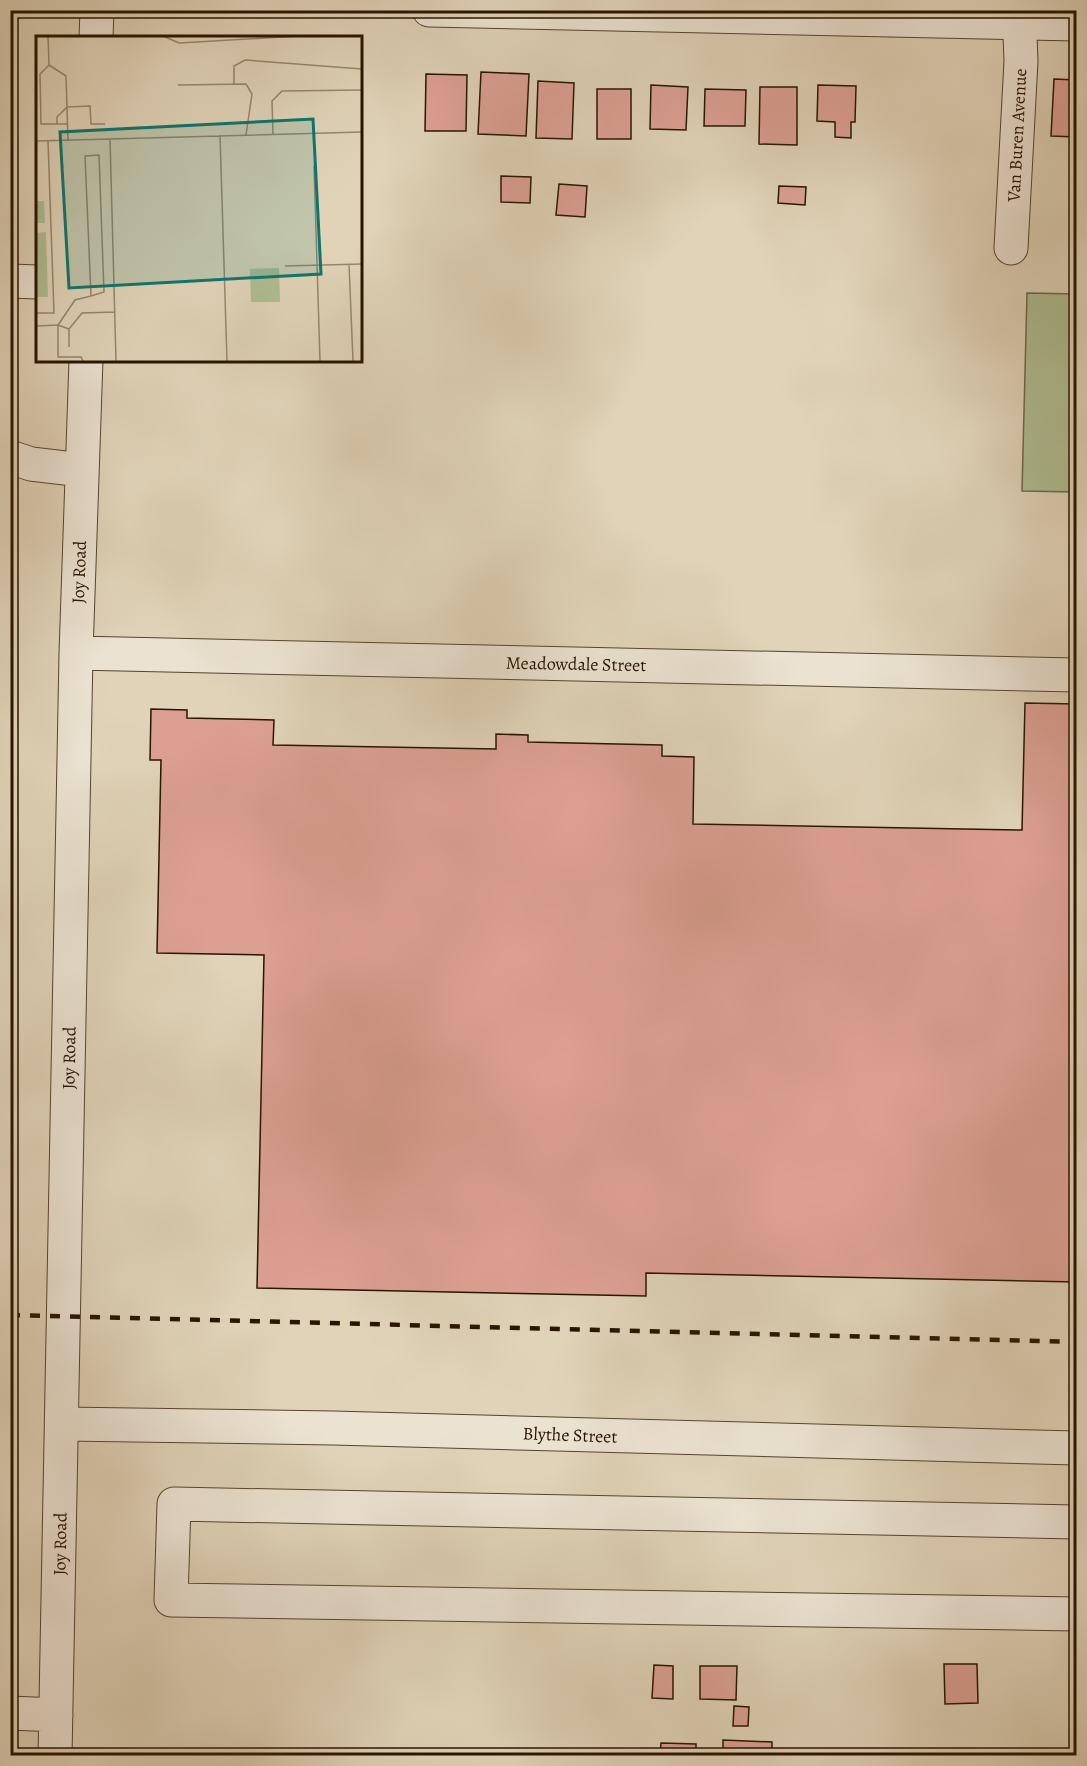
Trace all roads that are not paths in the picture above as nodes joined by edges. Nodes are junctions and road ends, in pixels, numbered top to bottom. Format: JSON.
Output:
{"nodes":[{"id":1,"x":97,"y":10,"type":"edge"},
{"id":2,"x":429,"y":10,"type":"edge"},
{"id":3,"x":1019,"y":17,"type":"edge"},
{"id":4,"x":1077,"y":24,"type":"edge"},
{"id":5,"x":96,"y":36,"type":"edge"},
{"id":6,"x":1011,"y":248,"type":"dead end"},
{"id":7,"x":10,"y":281,"type":"edge"},
{"id":8,"x":36,"y":282,"type":"edge"},
{"id":9,"x":86,"y":362,"type":"edge"},
{"id":10,"x":10,"y":457,"type":"edge"},
{"id":11,"x":82,"y":470,"type":"junction"},
{"id":12,"x":76,"y":653,"type":"junction"},
{"id":13,"x":1077,"y":675,"type":"edge"},
{"id":14,"x":63,"y":1424,"type":"junction"},
{"id":15,"x":1077,"y":1448,"type":"edge"},
{"id":16,"x":1077,"y":1522,"type":"edge"},
{"id":17,"x":1077,"y":1614,"type":"edge"},
{"id":18,"x":10,"y":1713,"type":"edge"},
{"id":19,"x":56,"y":1714,"type":"junction"},
{"id":20,"x":55,"y":1755,"type":"edge"}],
"edges":[{"from":1,"to":5,"type":"street"},
{"from":2,"to":3,"type":"street"},
{"from":3,"to":4,"type":"street"},
{"from":3,"to":6,"type":"street","name":"Van Buren Avenue"},
{"from":7,"to":8,"type":"street"},
{"from":9,"to":11,"type":"street","name":"Joy Road"},
{"from":10,"to":11,"type":"street"},
{"from":11,"to":12,"type":"street","name":"Joy Road"},
{"from":12,"to":13,"type":"street","name":"Meadowdale Street"},
{"from":12,"to":14,"type":"street","name":"Joy Road"},
{"from":14,"to":15,"type":"street","name":"Blythe Street"},
{"from":14,"to":19,"type":"street","name":"Joy Road"},
{"from":16,"to":17,"type":"street"},
{"from":18,"to":19,"type":"street"},
{"from":19,"to":20,"type":"street","name":"Joy Road"}]}
